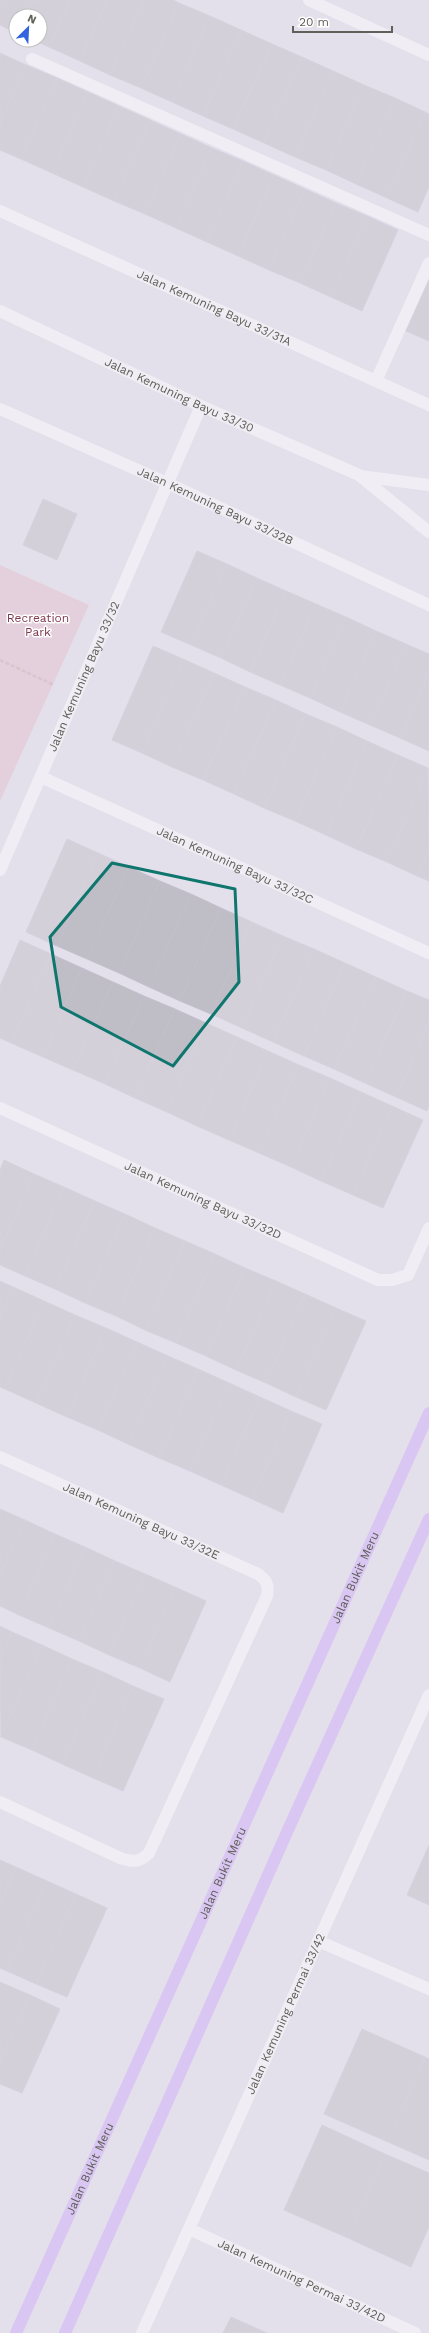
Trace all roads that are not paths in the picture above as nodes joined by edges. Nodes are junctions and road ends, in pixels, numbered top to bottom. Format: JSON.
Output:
{"nodes":[{"id":1,"x":308,"y":0,"type":"edge"},
{"id":2,"x":429,"y":55,"type":"edge"},
{"id":3,"x":32,"y":59,"type":"dead end"},
{"id":4,"x":0,"y":211,"type":"edge"},
{"id":5,"x":429,"y":234,"type":"edge"},
{"id":6,"x":429,"y":263,"type":"edge"},
{"id":7,"x":0,"y":311,"type":"edge"},
{"id":8,"x":376,"y":381,"type":"junction"},
{"id":9,"x":429,"y":405,"type":"edge"},
{"id":10,"x":201,"y":406,"type":"junction"},
{"id":11,"x":0,"y":409,"type":"edge"},
{"id":12,"x":359,"y":476,"type":"junction"},
{"id":13,"x":167,"y":483,"type":"junction"},
{"id":14,"x":429,"y":485,"type":"edge"},
{"id":15,"x":429,"y":532,"type":"edge"},
{"id":16,"x":429,"y":605,"type":"edge"},
{"id":17,"x":41,"y":777,"type":"junction"},
{"id":18,"x":0,"y":870,"type":"edge"},
{"id":19,"x":429,"y":952,"type":"edge"},
{"id":20,"x":0,"y":1108,"type":"edge"},
{"id":21,"x":429,"y":1228,"type":"edge"},
{"id":22,"x":429,"y":1413,"type":"edge"},
{"id":23,"x":0,"y":1457,"type":"edge"},
{"id":24,"x":429,"y":1519,"type":"edge"},
{"id":25,"x":429,"y":1695,"type":"edge"},
{"id":26,"x":0,"y":1802,"type":"edge"},
{"id":27,"x":318,"y":1941,"type":"junction"},
{"id":28,"x":429,"y":1989,"type":"edge"},
{"id":29,"x":189,"y":2230,"type":"junction"},
{"id":30,"x":16,"y":2333,"type":"edge"},
{"id":31,"x":65,"y":2333,"type":"edge"},
{"id":32,"x":142,"y":2333,"type":"edge"},
{"id":33,"x":415,"y":2333,"type":"edge"}],
"edges":[{"from":1,"to":2,"type":"street"},
{"from":3,"to":5,"type":"street"},
{"from":4,"to":8,"type":"street","name":"Jalan Kemuning Bayu 33/31A"},
{"from":6,"to":8,"type":"street"},
{"from":7,"to":10,"type":"street","name":"Jalan Kemuning Bayu 33/30"},
{"from":8,"to":9,"type":"street","name":"Jalan Kemuning Bayu 33/31A"},
{"from":10,"to":12,"type":"street","name":"Jalan Kemuning Bayu 33/30"},
{"from":10,"to":13,"type":"street","name":"Jalan Kemuning Bayu 33/32"},
{"from":11,"to":13,"type":"street","name":"Jalan Kemuning Bayu 33/32B"},
{"from":12,"to":14,"type":"street","name":"Jalan Kemuning Bayu 33/30"},
{"from":12,"to":15,"type":"street","name":"Jalan Kemuning Bayu 33/30"},
{"from":13,"to":16,"type":"street","name":"Jalan Kemuning Bayu 33/32B"},
{"from":13,"to":17,"type":"street","name":"Jalan Kemuning Bayu 33/32"},
{"from":17,"to":18,"type":"street","name":"Jalan Kemuning Bayu 33/32"},
{"from":17,"to":19,"type":"street","name":"Jalan Kemuning Bayu 33/32C"},
{"from":20,"to":21,"type":"street","name":"Jalan Kemuning Bayu 33/32D"},
{"from":22,"to":30,"type":"main road","name":"Jalan Bukit Meru"},
{"from":23,"to":26,"type":"street","name":"Jalan Kemuning Bayu 33/32E"},
{"from":24,"to":31,"type":"main road"},
{"from":25,"to":27,"type":"street","name":"Jalan Kemuning Permai 33/42"},
{"from":27,"to":28,"type":"street"},
{"from":27,"to":29,"type":"street","name":"Jalan Kemuning Permai 33/42"},
{"from":29,"to":32,"type":"street","name":"Jalan Kemuning Permai 33/42"},
{"from":29,"to":33,"type":"street","name":"Jalan Kemuning Permai 33/42D"}]}
